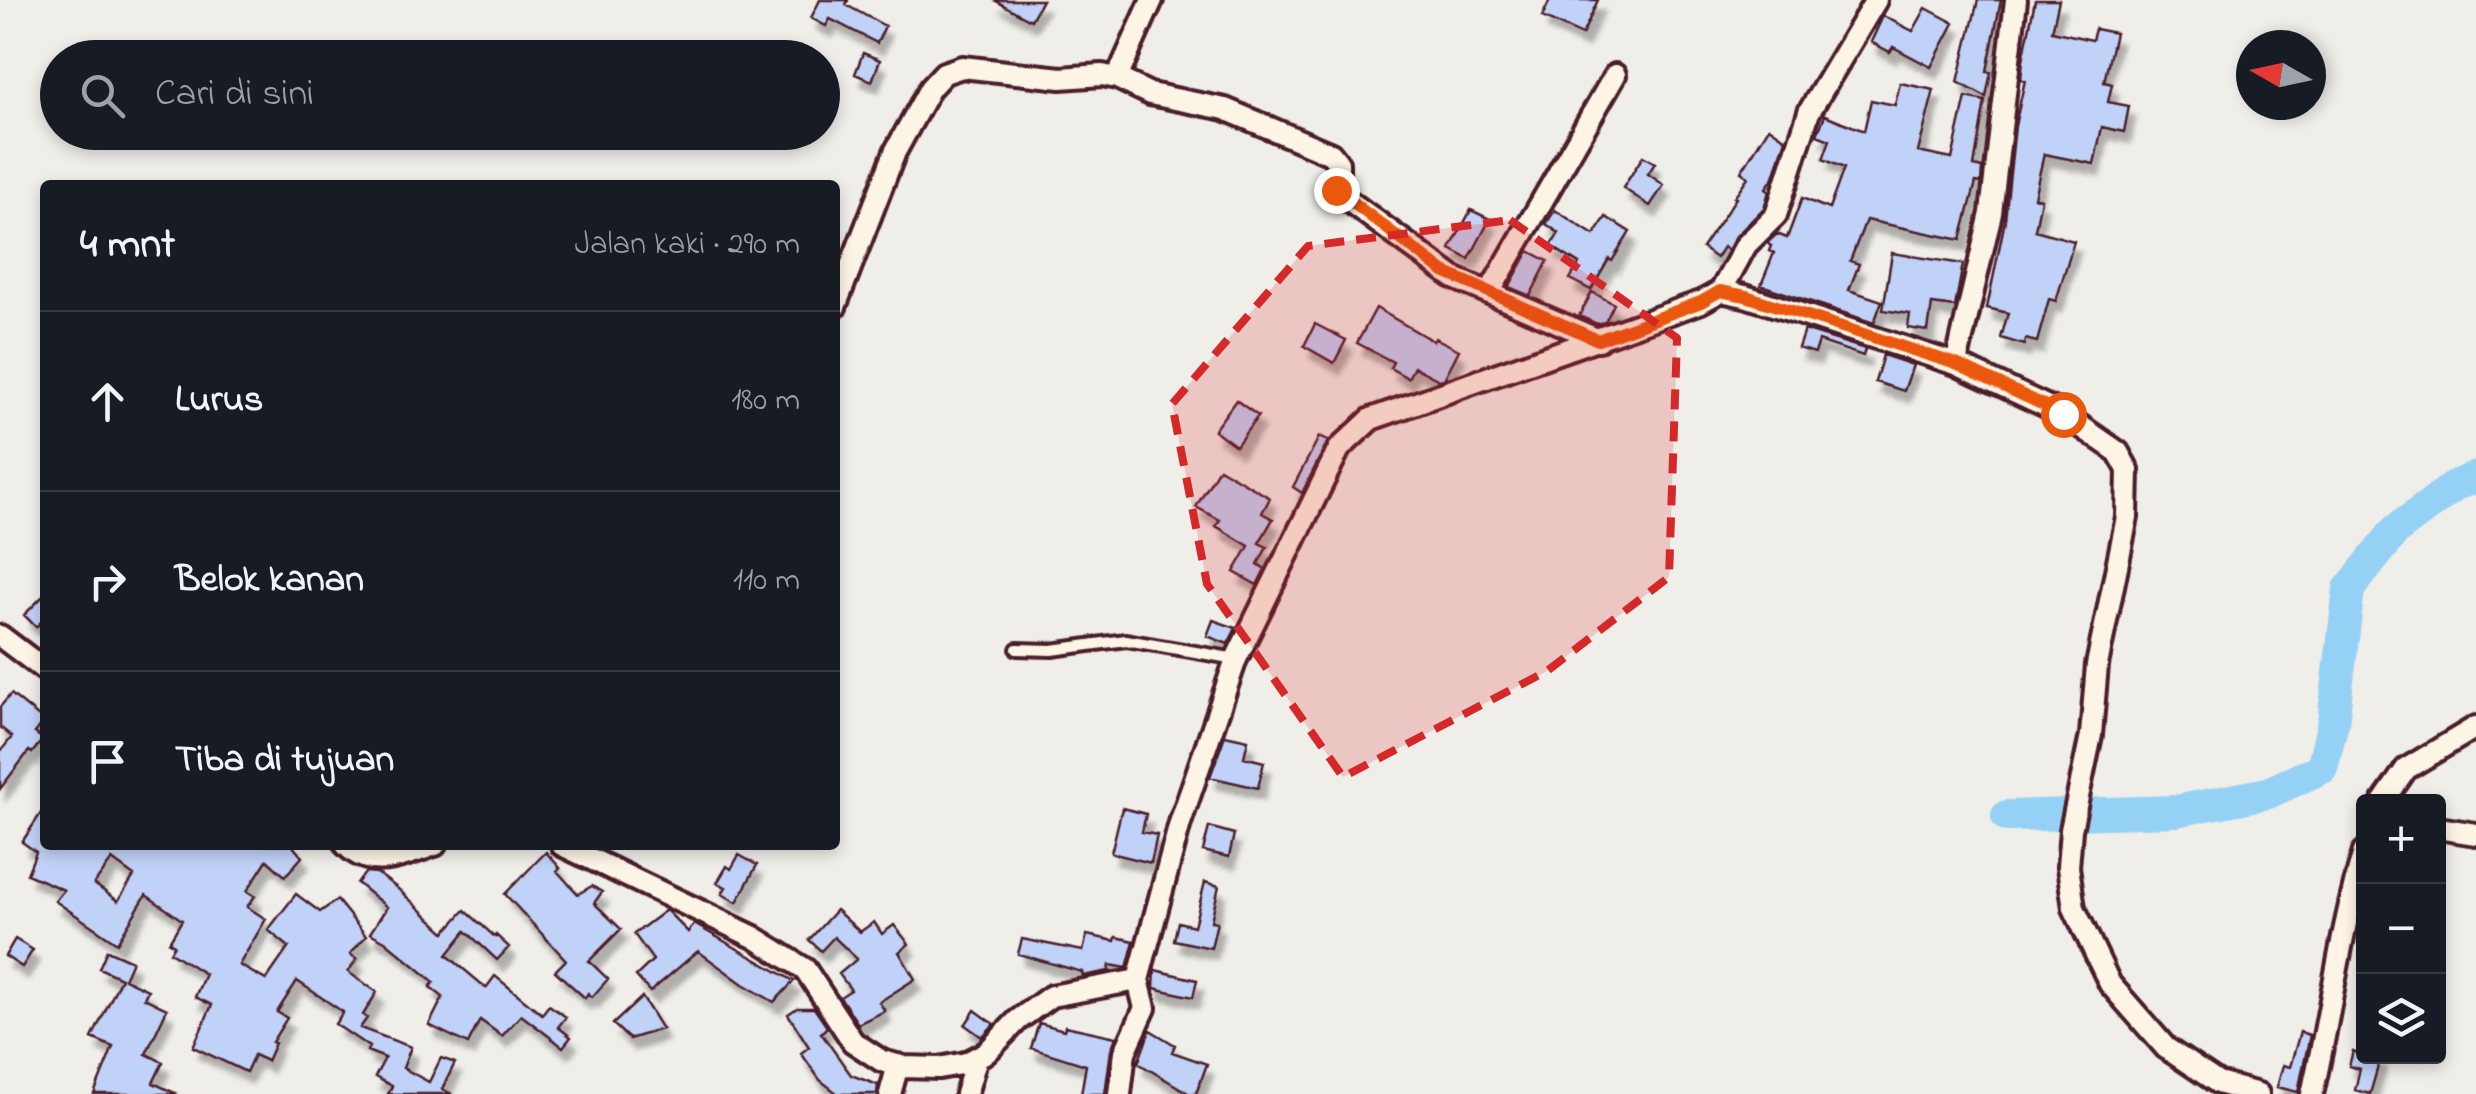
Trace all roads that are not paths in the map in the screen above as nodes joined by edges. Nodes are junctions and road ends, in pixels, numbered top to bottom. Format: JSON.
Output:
{"nodes":[{"id":1,"x":1152,"y":0,"type":"edge"},
{"id":2,"x":1876,"y":0,"type":"edge"},
{"id":3,"x":2016,"y":0,"type":"edge"},
{"id":4,"x":1615,"y":75,"type":"dead end"},
{"id":5,"x":1117,"y":78,"type":"junction"},
{"id":6,"x":1720,"y":291,"type":"junction"},
{"id":7,"x":1489,"y":293,"type":"junction"},
{"id":8,"x":840,"y":294,"type":"edge"},
{"id":9,"x":1598,"y":340,"type":"junction"},
{"id":10,"x":1956,"y":364,"type":"junction"},
{"id":11,"x":0,"y":636,"type":"edge"},
{"id":12,"x":1017,"y":648,"type":"dead end"},
{"id":13,"x":1236,"y":659,"type":"junction"},
{"id":14,"x":40,"y":666,"type":"edge"},
{"id":15,"x":2476,"y":728,"type":"edge"},
{"id":16,"x":2388,"y":794,"type":"edge"},
{"id":17,"x":2446,"y":829,"type":"edge"},
{"id":18,"x":2476,"y":834,"type":"edge"},
{"id":19,"x":351,"y":850,"type":"edge"},
{"id":20,"x":416,"y":850,"type":"edge"},
{"id":21,"x":572,"y":850,"type":"edge"},
{"id":22,"x":2356,"y":878,"type":"edge"},
{"id":23,"x":1138,"y":980,"type":"junction"},
{"id":24,"x":977,"y":1057,"type":"junction"},
{"id":25,"x":898,"y":1065,"type":"junction"},
{"id":26,"x":890,"y":1094,"type":"edge"},
{"id":27,"x":966,"y":1094,"type":"edge"},
{"id":28,"x":1120,"y":1094,"type":"edge"},
{"id":29,"x":2258,"y":1094,"type":"edge"},
{"id":30,"x":2312,"y":1094,"type":"edge"}],
"edges":[{"from":1,"to":5,"type":"street"},
{"from":2,"to":6,"type":"street"},
{"from":3,"to":10,"type":"street"},
{"from":4,"to":7,"type":"street"},
{"from":5,"to":7,"type":"street"},
{"from":5,"to":8,"type":"street"},
{"from":6,"to":9,"type":"street"},
{"from":6,"to":10,"type":"street"},
{"from":7,"to":9,"type":"street"},
{"from":9,"to":13,"type":"street"},
{"from":10,"to":29,"type":"street"},
{"from":11,"to":14,"type":"street"},
{"from":12,"to":13,"type":"lane"},
{"from":13,"to":23,"type":"street"},
{"from":15,"to":16,"type":"street"},
{"from":17,"to":18,"type":"street"},
{"from":19,"to":20,"type":"street"},
{"from":21,"to":25,"type":"street"},
{"from":22,"to":30,"type":"street"},
{"from":23,"to":24,"type":"street"},
{"from":23,"to":28,"type":"street"},
{"from":24,"to":25,"type":"street"},
{"from":24,"to":27,"type":"street"},
{"from":25,"to":26,"type":"street"}]}
